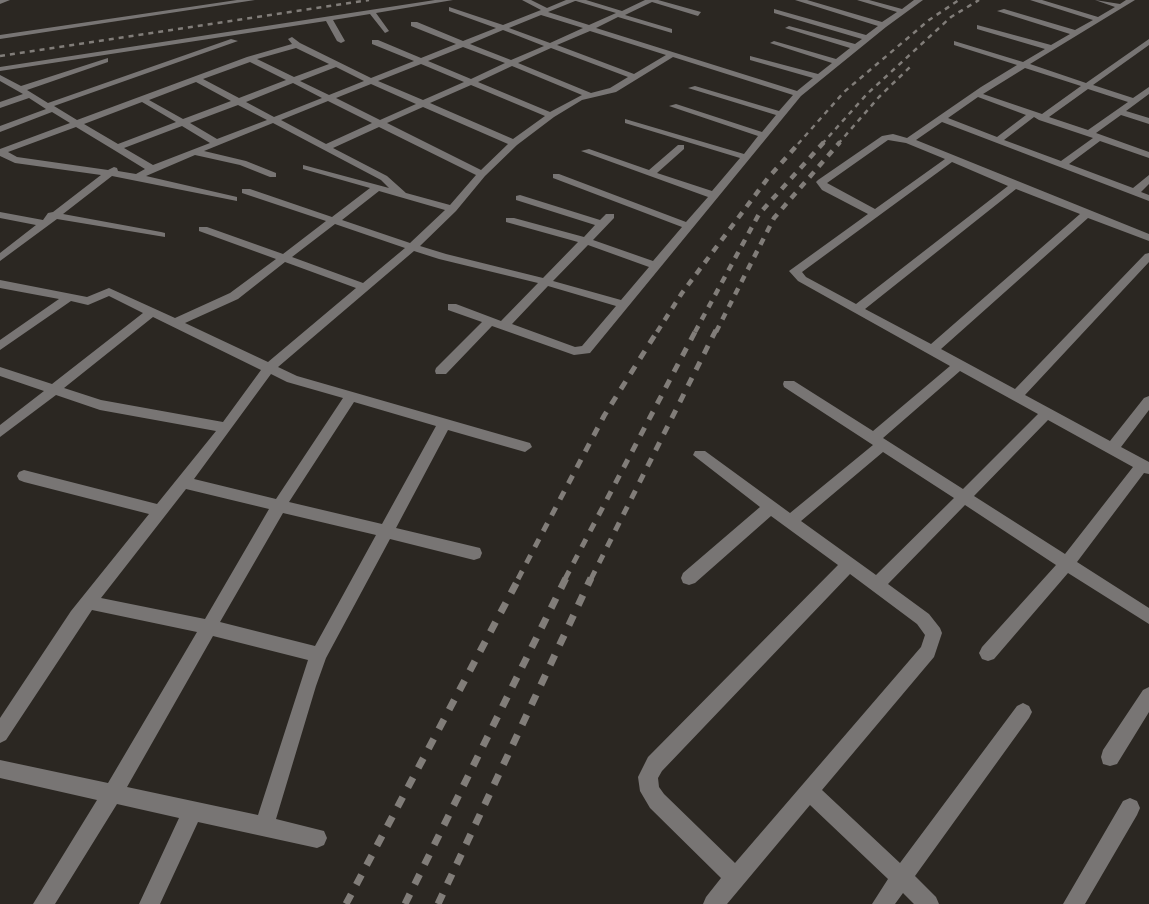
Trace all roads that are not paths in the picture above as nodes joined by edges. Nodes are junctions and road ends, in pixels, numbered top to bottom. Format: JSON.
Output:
{"nodes":[{"id":1,"x":6,"y":0,"type":"edge"},
{"id":2,"x":251,"y":0,"type":"edge"},
{"id":3,"x":449,"y":0,"type":"edge"},
{"id":4,"x":526,"y":0,"type":"edge"},
{"id":5,"x":572,"y":0,"type":"edge"},
{"id":6,"x":578,"y":0,"type":"edge"},
{"id":7,"x":651,"y":0,"type":"edge"},
{"id":8,"x":799,"y":0,"type":"edge"},
{"id":9,"x":861,"y":0,"type":"edge"},
{"id":10,"x":919,"y":0,"type":"edge"},
{"id":11,"x":1034,"y":0,"type":"edge"},
{"id":12,"x":1099,"y":0,"type":"edge"},
{"id":13,"x":230,"y":1,"type":"edge"},
{"id":14,"x":0,"y":2,"type":"edge"},
{"id":15,"x":216,"y":3,"type":"edge"},
{"id":16,"x":1126,"y":3,"type":"edge"},
{"id":17,"x":452,"y":9,"type":"dead end"},
{"id":18,"x":543,"y":11,"type":"junction"},
{"id":19,"x":777,"y":11,"type":"dead end"},
{"id":20,"x":902,"y":11,"type":"junction"},
{"id":21,"x":1001,"y":11,"type":"dead end"},
{"id":22,"x":372,"y":12,"type":"junction"},
{"id":23,"x":620,"y":14,"type":"junction"},
{"id":24,"x":698,"y":14,"type":"dead end"},
{"id":25,"x":329,"y":19,"type":"junction"},
{"id":26,"x":1098,"y":19,"type":"junction"},
{"id":27,"x":414,"y":24,"type":"dead end"},
{"id":28,"x":883,"y":25,"type":"junction"},
{"id":29,"x":281,"y":27,"type":"junction"},
{"id":30,"x":501,"y":27,"type":"junction"},
{"id":31,"x":981,"y":27,"type":"dead end"},
{"id":32,"x":588,"y":28,"type":"junction"},
{"id":33,"x":789,"y":28,"type":"dead end"},
{"id":34,"x":267,"y":29,"type":"junction"},
{"id":35,"x":385,"y":31,"type":"dead end"},
{"id":36,"x":669,"y":31,"type":"dead end"},
{"id":37,"x":1076,"y":33,"type":"junction"},
{"id":38,"x":0,"y":37,"type":"edge"},
{"id":39,"x":868,"y":38,"type":"junction"},
{"id":40,"x":341,"y":41,"type":"dead end"},
{"id":41,"x":1149,"y":41,"type":"edge"},
{"id":42,"x":374,"y":42,"type":"dead end"},
{"id":43,"x":774,"y":43,"type":"dead end"},
{"id":44,"x":957,"y":43,"type":"dead end"},
{"id":45,"x":461,"y":44,"type":"junction"},
{"id":46,"x":297,"y":45,"type":"junction"},
{"id":47,"x":551,"y":46,"type":"junction"},
{"id":48,"x":856,"y":47,"type":"junction"},
{"id":49,"x":1051,"y":48,"type":"junction"},
{"id":50,"x":137,"y":49,"type":"junction"},
{"id":51,"x":670,"y":56,"type":"junction"},
{"id":52,"x":753,"y":58,"type":"dead end"},
{"id":53,"x":250,"y":59,"type":"junction"},
{"id":54,"x":421,"y":61,"type":"junction"},
{"id":55,"x":838,"y":62,"type":"junction"},
{"id":56,"x":336,"y":64,"type":"junction"},
{"id":57,"x":511,"y":64,"type":"junction"},
{"id":58,"x":1024,"y":65,"type":"junction"},
{"id":59,"x":1,"y":76,"type":"edge"},
{"id":60,"x":635,"y":77,"type":"junction"},
{"id":61,"x":819,"y":77,"type":"junction"},
{"id":62,"x":196,"y":79,"type":"junction"},
{"id":63,"x":292,"y":80,"type":"junction"},
{"id":64,"x":371,"y":81,"type":"junction"},
{"id":65,"x":471,"y":82,"type":"junction"},
{"id":66,"x":1087,"y":86,"type":"junction"},
{"id":67,"x":692,"y":88,"type":"dead end"},
{"id":68,"x":1148,"y":91,"type":"edge"},
{"id":69,"x":25,"y":92,"type":"junction"},
{"id":70,"x":798,"y":94,"type":"junction"},
{"id":71,"x":979,"y":94,"type":"junction"},
{"id":72,"x":590,"y":95,"type":"junction"},
{"id":73,"x":328,"y":98,"type":"junction"},
{"id":74,"x":142,"y":99,"type":"junction"},
{"id":75,"x":238,"y":101,"type":"junction"},
{"id":76,"x":1133,"y":101,"type":"junction"},
{"id":77,"x":426,"y":102,"type":"junction"},
{"id":78,"x":0,"y":105,"type":"edge"},
{"id":79,"x":673,"y":106,"type":"dead end"},
{"id":80,"x":50,"y":107,"type":"junction"},
{"id":81,"x":1119,"y":111,"type":"junction"},
{"id":82,"x":781,"y":114,"type":"junction"},
{"id":83,"x":551,"y":115,"type":"junction"},
{"id":84,"x":1038,"y":116,"type":"junction"},
{"id":85,"x":942,"y":119,"type":"junction"},
{"id":86,"x":274,"y":120,"type":"junction"},
{"id":87,"x":628,"y":121,"type":"dead end"},
{"id":88,"x":1149,"y":121,"type":"edge"},
{"id":89,"x":76,"y":123,"type":"junction"},
{"id":90,"x":183,"y":123,"type":"junction"},
{"id":91,"x":378,"y":124,"type":"junction"},
{"id":92,"x":0,"y":129,"type":"edge"},
{"id":93,"x":763,"y":135,"type":"junction"},
{"id":94,"x":1094,"y":135,"type":"junction"},
{"id":95,"x":998,"y":140,"type":"junction"},
{"id":96,"x":909,"y":141,"type":"junction"},
{"id":97,"x":217,"y":143,"type":"junction"},
{"id":98,"x":514,"y":143,"type":"junction"},
{"id":99,"x":327,"y":147,"type":"junction"},
{"id":100,"x":681,"y":147,"type":"dead end"},
{"id":101,"x":117,"y":148,"type":"junction"},
{"id":102,"x":586,"y":151,"type":"dead end"},
{"id":103,"x":195,"y":152,"type":"junction"},
{"id":104,"x":1149,"y":155,"type":"edge"},
{"id":105,"x":133,"y":157,"type":"junction"},
{"id":106,"x":745,"y":157,"type":"junction"},
{"id":107,"x":951,"y":159,"type":"junction"},
{"id":108,"x":1062,"y":165,"type":"junction"},
{"id":109,"x":306,"y":167,"type":"dead end"},
{"id":110,"x":152,"y":169,"type":"junction"},
{"id":111,"x":111,"y":172,"type":"junction"},
{"id":112,"x":482,"y":174,"type":"junction"},
{"id":113,"x":650,"y":174,"type":"junction"},
{"id":114,"x":273,"y":175,"type":"dead end"},
{"id":115,"x":556,"y":176,"type":"dead end"},
{"id":116,"x":137,"y":177,"type":"junction"},
{"id":117,"x":1149,"y":178,"type":"edge"},
{"id":118,"x":1015,"y":185,"type":"junction"},
{"id":119,"x":378,"y":187,"type":"junction"},
{"id":120,"x":246,"y":191,"type":"dead end"},
{"id":121,"x":401,"y":193,"type":"junction"},
{"id":122,"x":1134,"y":193,"type":"junction"},
{"id":123,"x":713,"y":195,"type":"junction"},
{"id":124,"x":520,"y":198,"type":"dead end"},
{"id":125,"x":1149,"y":198,"type":"edge"},
{"id":126,"x":233,"y":199,"type":"dead end"},
{"id":127,"x":452,"y":209,"type":"junction"},
{"id":128,"x":875,"y":213,"type":"junction"},
{"id":129,"x":1087,"y":213,"type":"junction"},
{"id":130,"x":0,"y":215,"type":"edge"},
{"id":131,"x":48,"y":219,"type":"junction"},
{"id":132,"x":510,"y":219,"type":"dead end"},
{"id":133,"x":334,"y":220,"type":"junction"},
{"id":134,"x":688,"y":226,"type":"junction"},
{"id":135,"x":203,"y":229,"type":"dead end"},
{"id":136,"x":162,"y":235,"type":"dead end"},
{"id":137,"x":1149,"y":238,"type":"edge"},
{"id":138,"x":586,"y":241,"type":"junction"},
{"id":139,"x":412,"y":247,"type":"junction"},
{"id":140,"x":1149,"y":256,"type":"edge"},
{"id":141,"x":0,"y":258,"type":"edge"},
{"id":142,"x":285,"y":259,"type":"junction"},
{"id":143,"x":656,"y":266,"type":"junction"},
{"id":144,"x":545,"y":282,"type":"junction"},
{"id":145,"x":0,"y":284,"type":"edge"},
{"id":146,"x":364,"y":287,"type":"junction"},
{"id":147,"x":69,"y":297,"type":"junction"},
{"id":148,"x":624,"y":305,"type":"junction"},
{"id":149,"x":452,"y":307,"type":"dead end"},
{"id":150,"x":857,"y":309,"type":"junction"},
{"id":151,"x":152,"y":312,"type":"junction"},
{"id":152,"x":175,"y":323,"type":"junction"},
{"id":153,"x":497,"y":324,"type":"junction"},
{"id":154,"x":0,"y":330,"type":"edge"},
{"id":155,"x":15,"y":336,"type":"junction"},
{"id":156,"x":0,"y":346,"type":"edge"},
{"id":157,"x":931,"y":351,"type":"junction"},
{"id":158,"x":959,"y":365,"type":"junction"},
{"id":159,"x":269,"y":368,"type":"junction"},
{"id":160,"x":0,"y":371,"type":"edge"},
{"id":161,"x":442,"y":371,"type":"dead end"},
{"id":162,"x":789,"y":384,"type":"dead end"},
{"id":163,"x":54,"y":389,"type":"junction"},
{"id":164,"x":1017,"y":395,"type":"junction"},
{"id":165,"x":350,"y":398,"type":"junction"},
{"id":166,"x":1149,"y":401,"type":"edge"},
{"id":167,"x":1047,"y":412,"type":"junction"},
{"id":168,"x":445,"y":423,"type":"junction"},
{"id":169,"x":226,"y":428,"type":"junction"},
{"id":170,"x":0,"y":432,"type":"edge"},
{"id":171,"x":878,"y":441,"type":"junction"},
{"id":172,"x":525,"y":447,"type":"dead end"},
{"id":173,"x":1113,"y":447,"type":"junction"},
{"id":174,"x":700,"y":455,"type":"dead end"},
{"id":175,"x":1145,"y":468,"type":"edge"},
{"id":176,"x":24,"y":476,"type":"dead end"},
{"id":177,"x":181,"y":482,"type":"junction"},
{"id":178,"x":964,"y":496,"type":"junction"},
{"id":179,"x":279,"y":506,"type":"junction"},
{"id":180,"x":770,"y":508,"type":"junction"},
{"id":181,"x":159,"y":510,"type":"junction"},
{"id":182,"x":789,"y":522,"type":"junction"},
{"id":183,"x":385,"y":531,"type":"junction"},
{"id":184,"x":474,"y":554,"type":"dead end"},
{"id":185,"x":1066,"y":564,"type":"junction"},
{"id":186,"x":848,"y":566,"type":"junction"},
{"id":187,"x":689,"y":578,"type":"dead end"},
{"id":188,"x":876,"y":586,"type":"junction"},
{"id":189,"x":88,"y":602,"type":"junction"},
{"id":190,"x":1149,"y":617,"type":"edge"},
{"id":191,"x":209,"y":627,"type":"junction"},
{"id":192,"x":988,"y":653,"type":"dead end"},
{"id":193,"x":319,"y":654,"type":"junction"},
{"id":194,"x":1149,"y":696,"type":"edge"},
{"id":195,"x":1023,"y":712,"type":"dead end"},
{"id":196,"x":0,"y":734,"type":"edge"},
{"id":197,"x":1110,"y":757,"type":"dead end"},
{"id":198,"x":0,"y":769,"type":"edge"},
{"id":199,"x":809,"y":791,"type":"junction"},
{"id":200,"x":113,"y":792,"type":"junction"},
{"id":201,"x":1130,"y":808,"type":"dead end"},
{"id":202,"x":193,"y":810,"type":"junction"},
{"id":203,"x":264,"y":826,"type":"junction"},
{"id":204,"x":317,"y":838,"type":"dead end"},
{"id":205,"x":736,"y":878,"type":"junction"},
{"id":206,"x":901,"y":878,"type":"junction"},
{"id":207,"x":43,"y":904,"type":"edge"},
{"id":208,"x":149,"y":904,"type":"edge"},
{"id":209,"x":713,"y":904,"type":"edge"},
{"id":210,"x":882,"y":904,"type":"edge"},
{"id":211,"x":929,"y":904,"type":"edge"},
{"id":212,"x":1073,"y":904,"type":"edge"}],
"edges":[{"from":1,"to":14,"type":"street"},
{"from":2,"to":13,"type":"street"},
{"from":3,"to":22,"type":"street"},
{"from":4,"to":18,"type":"street"},
{"from":5,"to":18,"type":"street"},
{"from":6,"to":23,"type":"street"},
{"from":7,"to":23,"type":"street"},
{"from":7,"to":24,"type":"street"},
{"from":8,"to":28,"type":"street"},
{"from":9,"to":20,"type":"street"},
{"from":10,"to":20,"type":"street"},
{"from":11,"to":26,"type":"street"},
{"from":12,"to":16,"type":"street"},
{"from":13,"to":15,"type":"street"},
{"from":15,"to":38,"type":"street"},
{"from":16,"to":26,"type":"street"},
{"from":17,"to":30,"type":"street"},
{"from":18,"to":30,"type":"street"},
{"from":18,"to":32,"type":"street"},
{"from":19,"to":39,"type":"street"},
{"from":20,"to":28,"type":"street"},
{"from":21,"to":37,"type":"street"},
{"from":22,"to":25,"type":"street"},
{"from":22,"to":35,"type":"street"},
{"from":23,"to":32,"type":"street"},
{"from":23,"to":36,"type":"street"},
{"from":25,"to":29,"type":"street"},
{"from":25,"to":40,"type":"street"},
{"from":26,"to":37,"type":"street"},
{"from":27,"to":45,"type":"street"},
{"from":28,"to":39,"type":"street"},
{"from":29,"to":34,"type":"street"},
{"from":29,"to":46,"type":"street"},
{"from":30,"to":45,"type":"street"},
{"from":30,"to":47,"type":"street"},
{"from":31,"to":49,"type":"street"},
{"from":32,"to":47,"type":"street"},
{"from":32,"to":51,"type":"street"},
{"from":33,"to":48,"type":"street"},
{"from":34,"to":50,"type":"street"},
{"from":34,"to":80,"type":"street"},
{"from":37,"to":49,"type":"street"},
{"from":39,"to":48,"type":"street"},
{"from":41,"to":66,"type":"street"},
{"from":42,"to":54,"type":"street"},
{"from":43,"to":55,"type":"street"},
{"from":44,"to":58,"type":"street"},
{"from":45,"to":54,"type":"street"},
{"from":45,"to":57,"type":"street"},
{"from":46,"to":53,"type":"street"},
{"from":46,"to":56,"type":"street"},
{"from":47,"to":57,"type":"street"},
{"from":47,"to":60,"type":"street"},
{"from":48,"to":55,"type":"street"},
{"from":49,"to":58,"type":"street"},
{"from":50,"to":59,"type":"street"},
{"from":50,"to":69,"type":"street"},
{"from":51,"to":60,"type":"street"},
{"from":51,"to":70,"type":"street"},
{"from":52,"to":61,"type":"street"},
{"from":53,"to":62,"type":"street"},
{"from":53,"to":63,"type":"street"},
{"from":54,"to":64,"type":"street"},
{"from":54,"to":65,"type":"street"},
{"from":55,"to":61,"type":"street"},
{"from":56,"to":63,"type":"street"},
{"from":56,"to":64,"type":"street"},
{"from":57,"to":65,"type":"street"},
{"from":57,"to":72,"type":"street"},
{"from":58,"to":66,"type":"street"},
{"from":58,"to":71,"type":"street"},
{"from":59,"to":69,"type":"street"},
{"from":60,"to":72,"type":"street"},
{"from":61,"to":70,"type":"street"},
{"from":62,"to":74,"type":"street"},
{"from":62,"to":75,"type":"street"},
{"from":63,"to":73,"type":"street"},
{"from":63,"to":75,"type":"street"},
{"from":64,"to":73,"type":"street"},
{"from":64,"to":77,"type":"street"},
{"from":65,"to":77,"type":"street"},
{"from":65,"to":83,"type":"street"},
{"from":66,"to":76,"type":"street"},
{"from":66,"to":84,"type":"street"},
{"from":67,"to":82,"type":"street"},
{"from":68,"to":76,"type":"street"},
{"from":69,"to":78,"type":"street"},
{"from":69,"to":80,"type":"street"},
{"from":70,"to":82,"type":"street"},
{"from":71,"to":84,"type":"street"},
{"from":71,"to":85,"type":"street"},
{"from":72,"to":83,"type":"street"},
{"from":73,"to":86,"type":"street"},
{"from":73,"to":91,"type":"street"},
{"from":74,"to":89,"type":"street"},
{"from":74,"to":90,"type":"street"},
{"from":75,"to":86,"type":"street"},
{"from":75,"to":90,"type":"street"},
{"from":76,"to":81,"type":"street"},
{"from":77,"to":91,"type":"street"},
{"from":77,"to":98,"type":"street"},
{"from":79,"to":93,"type":"street"},
{"from":80,"to":89,"type":"street"},
{"from":80,"to":92,"type":"street"},
{"from":81,"to":88,"type":"street"},
{"from":81,"to":94,"type":"street"},
{"from":82,"to":93,"type":"street"},
{"from":83,"to":98,"type":"street"},
{"from":84,"to":94,"type":"street"},
{"from":84,"to":95,"type":"street"},
{"from":85,"to":95,"type":"street"},
{"from":85,"to":96,"type":"street"},
{"from":86,"to":97,"type":"street"},
{"from":86,"to":99,"type":"street"},
{"from":87,"to":106,"type":"street"},
{"from":89,"to":101,"type":"street"},
{"from":89,"to":111,"type":"street"},
{"from":90,"to":97,"type":"street"},
{"from":90,"to":101,"type":"street"},
{"from":91,"to":99,"type":"street"},
{"from":91,"to":112,"type":"street"},
{"from":93,"to":106,"type":"street"},
{"from":94,"to":104,"type":"street"},
{"from":94,"to":108,"type":"street"},
{"from":95,"to":108,"type":"street"},
{"from":96,"to":107,"type":"street"},
{"from":96,"to":128,"type":"street"},
{"from":97,"to":103,"type":"street"},
{"from":98,"to":112,"type":"street"},
{"from":99,"to":121,"type":"street"},
{"from":100,"to":113,"type":"street"},
{"from":101,"to":105,"type":"street"},
{"from":102,"to":113,"type":"street"},
{"from":103,"to":110,"type":"street"},
{"from":103,"to":114,"type":"street"},
{"from":105,"to":110,"type":"street"},
{"from":105,"to":111,"type":"street"},
{"from":106,"to":123,"type":"street"},
{"from":107,"to":118,"type":"street"},
{"from":107,"to":128,"type":"street"},
{"from":108,"to":122,"type":"street"},
{"from":109,"to":119,"type":"street"},
{"from":110,"to":116,"type":"street"},
{"from":111,"to":116,"type":"street"},
{"from":111,"to":131,"type":"street"},
{"from":112,"to":127,"type":"street"},
{"from":113,"to":123,"type":"street"},
{"from":115,"to":134,"type":"street"},
{"from":116,"to":126,"type":"street"},
{"from":117,"to":122,"type":"street"},
{"from":118,"to":129,"type":"street"},
{"from":118,"to":150,"type":"street"},
{"from":119,"to":121,"type":"street"},
{"from":119,"to":133,"type":"street"},
{"from":120,"to":133,"type":"street"},
{"from":121,"to":127,"type":"street"},
{"from":122,"to":125,"type":"street"},
{"from":123,"to":134,"type":"street"},
{"from":124,"to":138,"type":"street"},
{"from":127,"to":139,"type":"street"},
{"from":128,"to":150,"type":"street"},
{"from":129,"to":137,"type":"street"},
{"from":129,"to":157,"type":"street"},
{"from":130,"to":131,"type":"street"},
{"from":131,"to":136,"type":"street"},
{"from":131,"to":141,"type":"street"},
{"from":132,"to":138,"type":"street"},
{"from":133,"to":139,"type":"street"},
{"from":133,"to":142,"type":"street"},
{"from":134,"to":143,"type":"street"},
{"from":135,"to":142,"type":"street"},
{"from":138,"to":143,"type":"street"},
{"from":138,"to":144,"type":"street"},
{"from":139,"to":144,"type":"street"},
{"from":139,"to":146,"type":"street"},
{"from":140,"to":164,"type":"street"},
{"from":142,"to":146,"type":"street"},
{"from":142,"to":152,"type":"street"},
{"from":143,"to":148,"type":"street"},
{"from":144,"to":148,"type":"street"},
{"from":144,"to":153,"type":"street"},
{"from":145,"to":147,"type":"street"},
{"from":146,"to":159,"type":"street"},
{"from":147,"to":151,"type":"street"},
{"from":147,"to":155,"type":"street"},
{"from":148,"to":153,"type":"street"},
{"from":149,"to":153,"type":"street"},
{"from":150,"to":157,"type":"street"},
{"from":151,"to":152,"type":"street"},
{"from":151,"to":163,"type":"street"},
{"from":152,"to":159,"type":"street"},
{"from":153,"to":161,"type":"street"},
{"from":154,"to":155,"type":"street"},
{"from":155,"to":156,"type":"street"},
{"from":157,"to":158,"type":"street"},
{"from":158,"to":164,"type":"street"},
{"from":158,"to":171,"type":"street"},
{"from":159,"to":165,"type":"street"},
{"from":159,"to":169,"type":"street"},
{"from":160,"to":163,"type":"street"},
{"from":162,"to":171,"type":"street"},
{"from":163,"to":169,"type":"street"},
{"from":163,"to":170,"type":"street"},
{"from":164,"to":167,"type":"street"},
{"from":165,"to":168,"type":"street"},
{"from":165,"to":179,"type":"street"},
{"from":166,"to":173,"type":"street"},
{"from":167,"to":173,"type":"street"},
{"from":167,"to":178,"type":"street"},
{"from":168,"to":172,"type":"street"},
{"from":168,"to":183,"type":"street"},
{"from":169,"to":177,"type":"street"},
{"from":171,"to":178,"type":"street"},
{"from":171,"to":182,"type":"street"},
{"from":173,"to":175,"type":"street"},
{"from":174,"to":180,"type":"street"},
{"from":175,"to":185,"type":"street"},
{"from":176,"to":181,"type":"street"},
{"from":177,"to":179,"type":"street"},
{"from":177,"to":181,"type":"street"},
{"from":178,"to":185,"type":"street"},
{"from":178,"to":188,"type":"street"},
{"from":179,"to":183,"type":"street"},
{"from":179,"to":191,"type":"street"},
{"from":180,"to":182,"type":"street"},
{"from":180,"to":187,"type":"street"},
{"from":181,"to":189,"type":"street"},
{"from":182,"to":186,"type":"street"},
{"from":183,"to":184,"type":"street"},
{"from":183,"to":193,"type":"street"},
{"from":185,"to":190,"type":"street"},
{"from":185,"to":192,"type":"street"},
{"from":186,"to":188,"type":"street"},
{"from":186,"to":205,"type":"street"},
{"from":188,"to":199,"type":"street"},
{"from":189,"to":191,"type":"street"},
{"from":189,"to":196,"type":"street"},
{"from":191,"to":193,"type":"street"},
{"from":191,"to":200,"type":"street"},
{"from":193,"to":203,"type":"street"},
{"from":194,"to":197,"type":"street"},
{"from":195,"to":206,"type":"street"},
{"from":198,"to":200,"type":"street"},
{"from":199,"to":205,"type":"street"},
{"from":199,"to":206,"type":"street"},
{"from":200,"to":202,"type":"street"},
{"from":200,"to":207,"type":"street"},
{"from":201,"to":212,"type":"street"},
{"from":202,"to":203,"type":"street"},
{"from":202,"to":208,"type":"street"},
{"from":203,"to":204,"type":"street"},
{"from":205,"to":209,"type":"street"},
{"from":206,"to":210,"type":"street"},
{"from":206,"to":211,"type":"street"}]}
